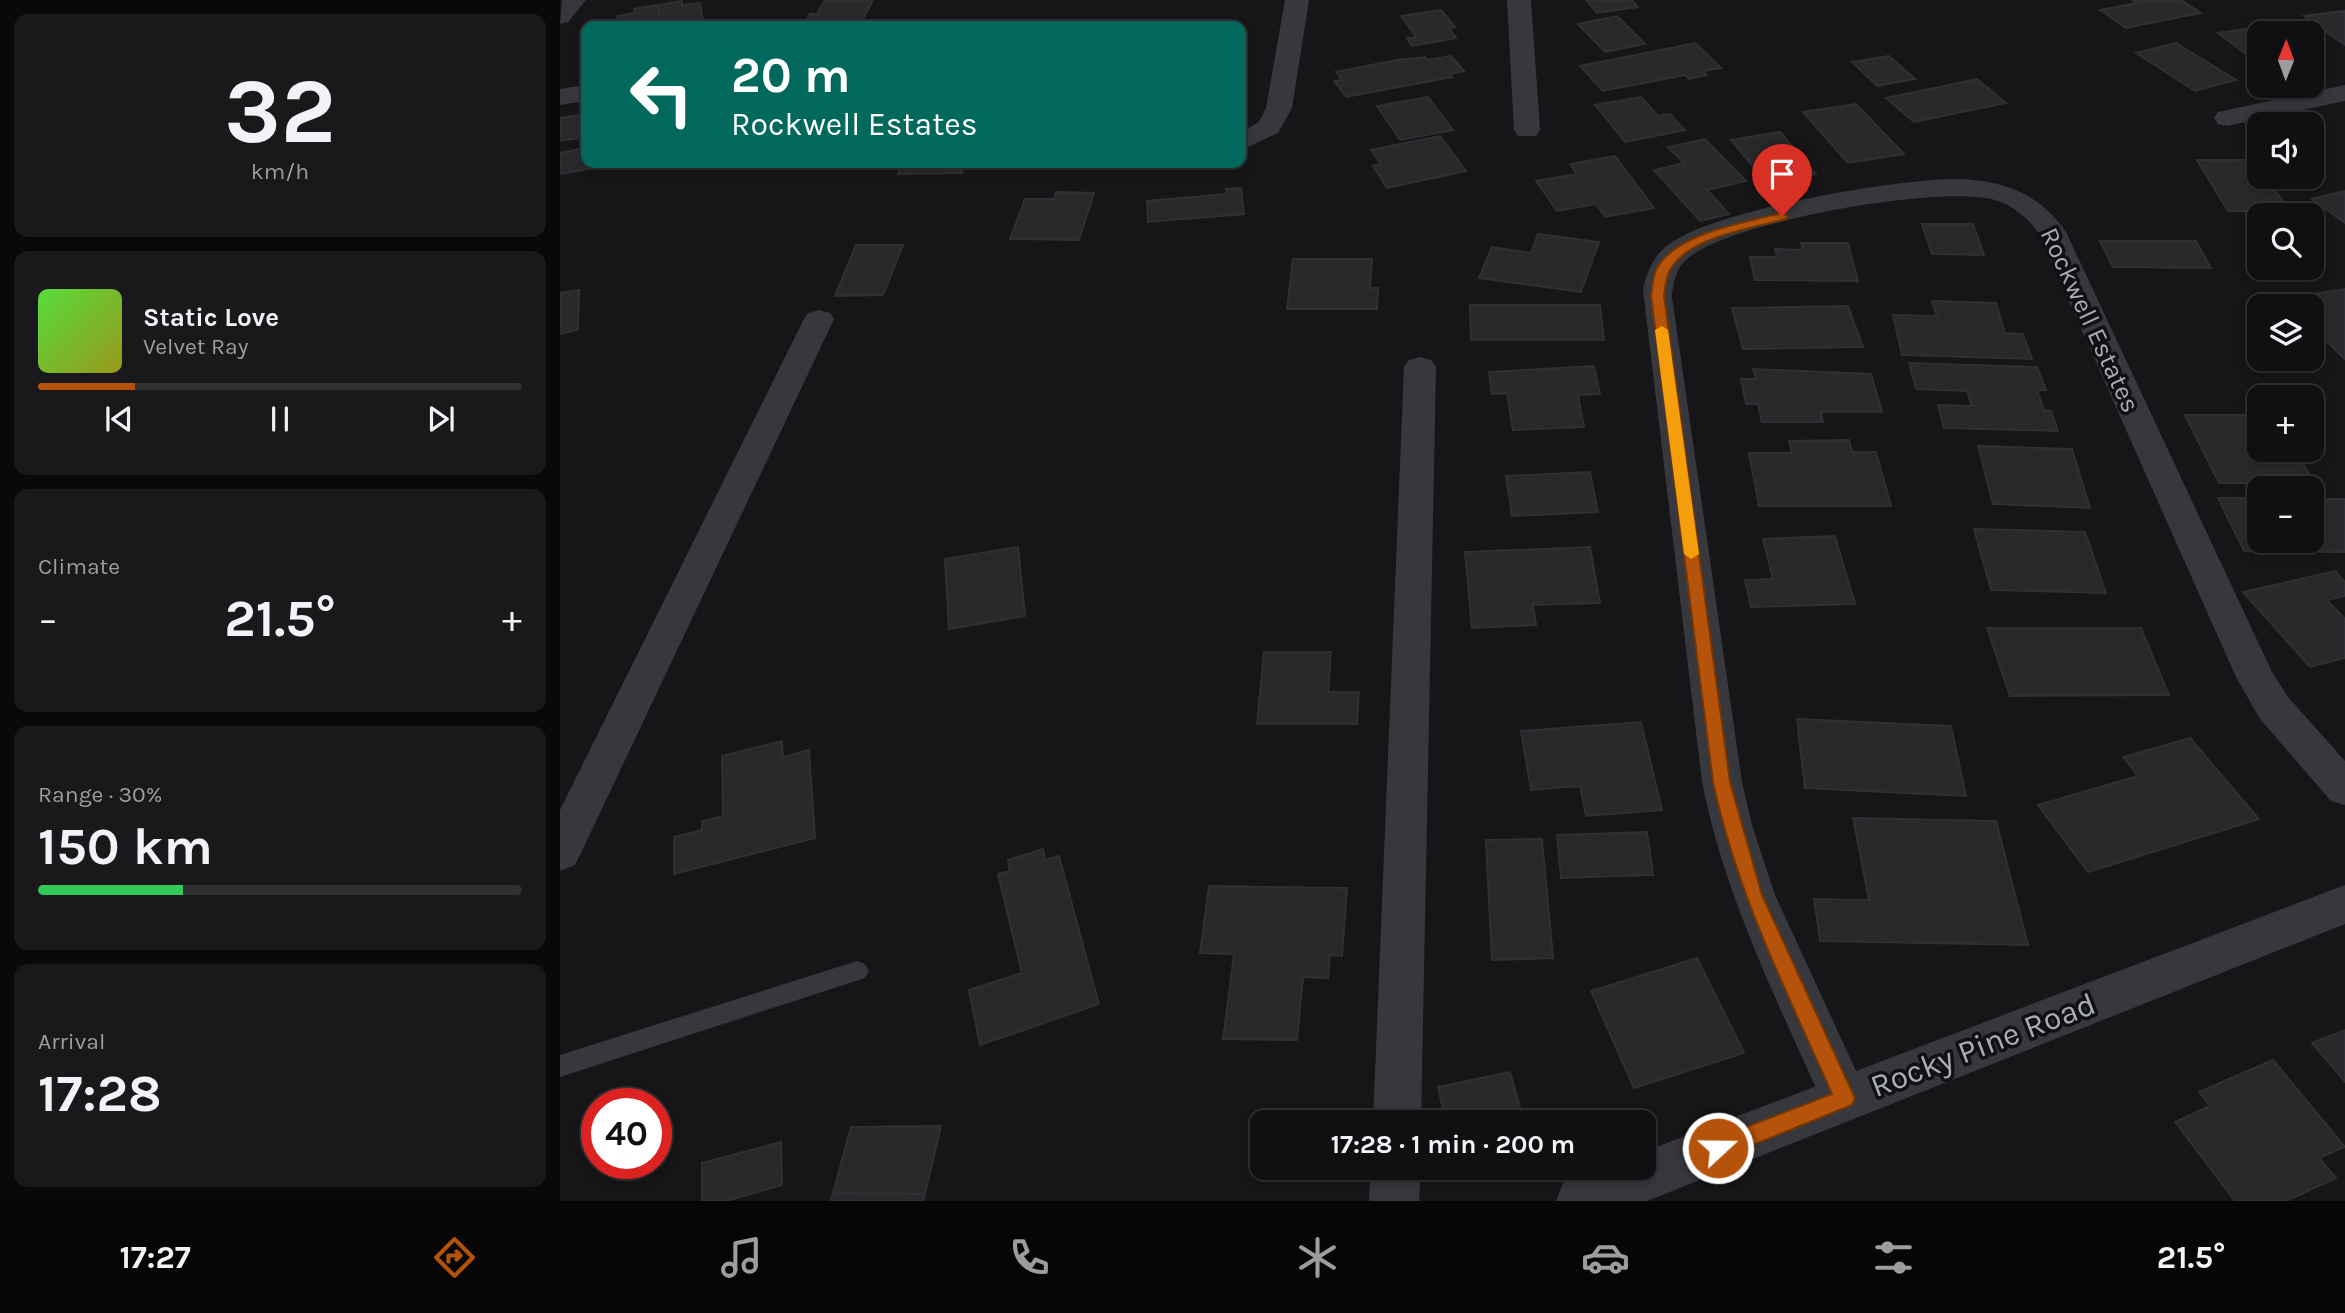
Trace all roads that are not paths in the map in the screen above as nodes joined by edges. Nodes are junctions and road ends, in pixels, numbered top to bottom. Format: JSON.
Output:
{"nodes":[{"id":1,"x":574,"y":0,"type":"edge"},
{"id":2,"x":1297,"y":0,"type":"edge"},
{"id":3,"x":1519,"y":0,"type":"edge"},
{"id":4,"x":560,"y":17,"type":"edge"},
{"id":5,"x":2345,"y":93,"type":"edge"},
{"id":6,"x":581,"y":94,"type":"edge"},
{"id":7,"x":560,"y":97,"type":"edge"},
{"id":8,"x":2227,"y":118,"type":"dead end"},
{"id":9,"x":1527,"y":130,"type":"dead end"},
{"id":10,"x":1246,"y":139,"type":"edge"},
{"id":11,"x":819,"y":319,"type":"dead end"},
{"id":12,"x":1420,"y":367,"type":"dead end"},
{"id":13,"x":2345,"y":789,"type":"edge"},
{"id":14,"x":560,"y":853,"type":"edge"},
{"id":15,"x":2345,"y":904,"type":"edge"},
{"id":16,"x":857,"y":971,"type":"dead end"},
{"id":17,"x":560,"y":1066,"type":"edge"},
{"id":18,"x":1845,"y":1098,"type":"junction"},
{"id":19,"x":1397,"y":1110,"type":"edge"},
{"id":20,"x":1395,"y":1180,"type":"edge"},
{"id":21,"x":1394,"y":1201,"type":"edge"},
{"id":22,"x":1582,"y":1201,"type":"edge"}],
"edges":[{"from":1,"to":4,"type":"street"},
{"from":2,"to":10,"type":"street"},
{"from":3,"to":9,"type":"street"},
{"from":5,"to":8,"type":"street"},
{"from":6,"to":7,"type":"street"},
{"from":11,"to":14,"type":"street"},
{"from":12,"to":19,"type":"street"},
{"from":13,"to":18,"type":"street","name":"Rockwell Estates"},
{"from":15,"to":18,"type":"street","name":"Rocky Pine Road"},
{"from":16,"to":17,"type":"lane"},
{"from":18,"to":22,"type":"street","name":"Rocky Pine Road"},
{"from":20,"to":21,"type":"street"}]}
